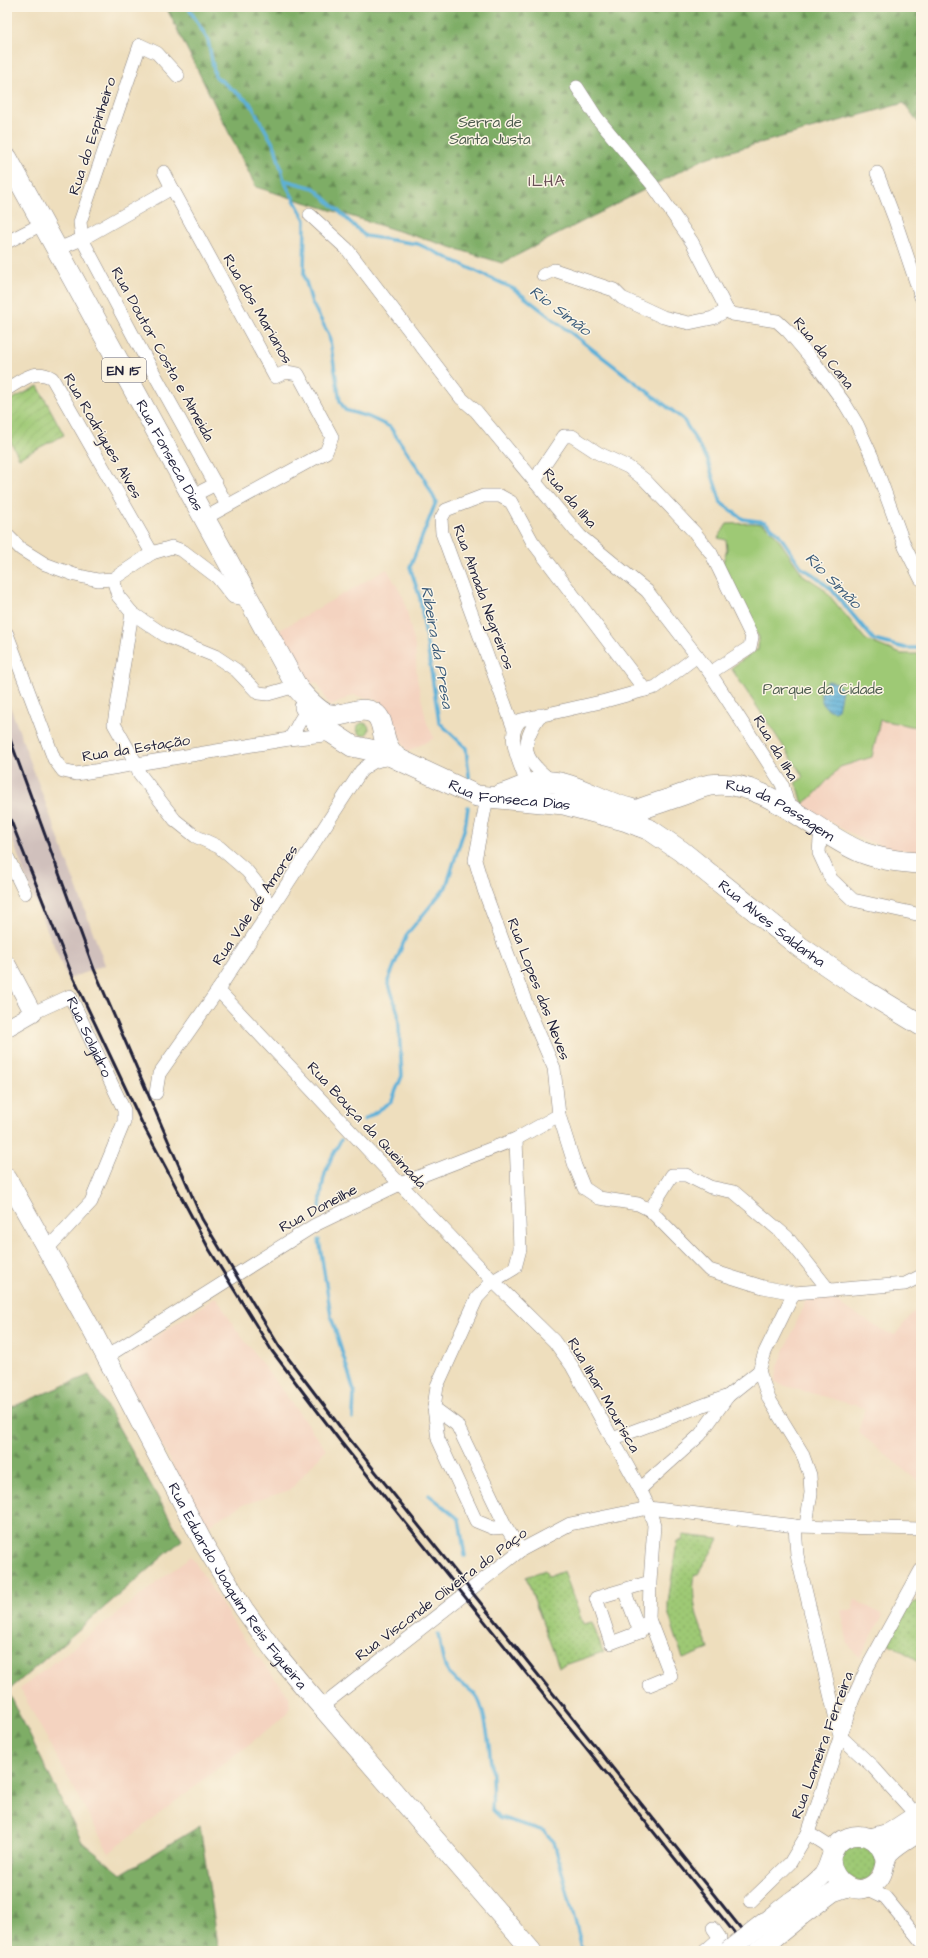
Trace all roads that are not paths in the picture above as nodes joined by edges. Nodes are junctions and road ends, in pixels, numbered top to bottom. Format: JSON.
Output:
{"nodes":[{"id":1,"x":178,"y":76,"type":"dead end"},
{"id":2,"x":577,"y":87,"type":"dead end"},
{"id":3,"x":7,"y":158,"type":"edge"},
{"id":4,"x":164,"y":172,"type":"dead end"},
{"id":5,"x":877,"y":173,"type":"dead end"},
{"id":6,"x":172,"y":188,"type":"junction"},
{"id":7,"x":310,"y":215,"type":"dead end"},
{"id":8,"x":44,"y":223,"type":"junction"},
{"id":9,"x":82,"y":239,"type":"junction"},
{"id":10,"x":7,"y":242,"type":"edge"},
{"id":11,"x":58,"y":249,"type":"junction"},
{"id":12,"x":542,"y":274,"type":"dead end"},
{"id":13,"x":921,"y":297,"type":"edge"},
{"id":14,"x":727,"y":310,"type":"junction"},
{"id":15,"x":7,"y":389,"type":"edge"},
{"id":16,"x":535,"y":482,"type":"junction"},
{"id":17,"x":216,"y":484,"type":"junction"},
{"id":18,"x":192,"y":496,"type":"junction"},
{"id":19,"x":227,"y":504,"type":"junction"},
{"id":20,"x":205,"y":518,"type":"junction"},
{"id":21,"x":7,"y":535,"type":"edge"},
{"id":22,"x":152,"y":553,"type":"junction"},
{"id":23,"x":919,"y":570,"type":"edge"},
{"id":24,"x":113,"y":579,"type":"junction"},
{"id":25,"x":248,"y":599,"type":"junction"},
{"id":26,"x":132,"y":613,"type":"junction"},
{"id":27,"x":7,"y":634,"type":"edge"},
{"id":28,"x":697,"y":656,"type":"junction"},
{"id":29,"x":710,"y":673,"type":"junction"},
{"id":30,"x":645,"y":690,"type":"junction"},
{"id":31,"x":301,"y":705,"type":"junction"},
{"id":32,"x":540,"y":716,"type":"junction"},
{"id":33,"x":514,"y":729,"type":"junction"},
{"id":34,"x":307,"y":736,"type":"junction"},
{"id":35,"x":289,"y":738,"type":"junction"},
{"id":36,"x":359,"y":742,"type":"junction"},
{"id":37,"x":400,"y":760,"type":"junction"},
{"id":38,"x":137,"y":765,"type":"junction"},
{"id":39,"x":552,"y":782,"type":"junction"},
{"id":40,"x":527,"y":785,"type":"junction"},
{"id":41,"x":487,"y":798,"type":"junction"},
{"id":42,"x":564,"y":804,"type":"junction"},
{"id":43,"x":789,"y":809,"type":"junction"},
{"id":44,"x":634,"y":819,"type":"junction"},
{"id":45,"x":824,"y":832,"type":"junction"},
{"id":46,"x":7,"y":856,"type":"edge"},
{"id":47,"x":921,"y":863,"type":"edge"},
{"id":48,"x":25,"y":893,"type":"dead end"},
{"id":49,"x":271,"y":909,"type":"junction"},
{"id":50,"x":921,"y":915,"type":"edge"},
{"id":51,"x":7,"y":964,"type":"edge"},
{"id":52,"x":218,"y":990,"type":"junction"},
{"id":53,"x":33,"y":1013,"type":"junction"},
{"id":54,"x":921,"y":1025,"type":"edge"},
{"id":55,"x":7,"y":1028,"type":"edge"},
{"id":56,"x":156,"y":1093,"type":"dead end"},
{"id":57,"x":559,"y":1115,"type":"junction"},
{"id":58,"x":516,"y":1140,"type":"junction"},
{"id":59,"x":7,"y":1178,"type":"edge"},
{"id":60,"x":400,"y":1184,"type":"junction"},
{"id":61,"x":650,"y":1210,"type":"junction"},
{"id":62,"x":48,"y":1248,"type":"junction"},
{"id":63,"x":921,"y":1276,"type":"edge"},
{"id":64,"x":493,"y":1281,"type":"junction"},
{"id":65,"x":828,"y":1289,"type":"junction"},
{"id":66,"x":794,"y":1293,"type":"junction"},
{"id":67,"x":106,"y":1357,"type":"junction"},
{"id":68,"x":759,"y":1371,"type":"junction"},
{"id":69,"x":728,"y":1396,"type":"junction"},
{"id":70,"x":434,"y":1408,"type":"junction"},
{"id":71,"x":612,"y":1439,"type":"junction"},
{"id":72,"x":640,"y":1489,"type":"junction"},
{"id":73,"x":649,"y":1508,"type":"junction"},
{"id":74,"x":800,"y":1525,"type":"junction"},
{"id":75,"x":506,"y":1527,"type":"junction"},
{"id":76,"x":921,"y":1529,"type":"edge"},
{"id":77,"x":521,"y":1550,"type":"junction"},
{"id":78,"x":921,"y":1570,"type":"edge"},
{"id":79,"x":650,"y":1582,"type":"junction"},
{"id":80,"x":624,"y":1590,"type":"junction"},
{"id":81,"x":649,"y":1619,"type":"junction"},
{"id":82,"x":640,"y":1632,"type":"junction"},
{"id":83,"x":649,"y":1685,"type":"dead end"},
{"id":84,"x":321,"y":1707,"type":"junction"},
{"id":85,"x":840,"y":1736,"type":"junction"},
{"id":86,"x":919,"y":1819,"type":"edge"},
{"id":87,"x":814,"y":1836,"type":"junction"},
{"id":88,"x":871,"y":1838,"type":"junction"},
{"id":89,"x":835,"y":1851,"type":"junction"},
{"id":90,"x":870,"y":1878,"type":"junction"},
{"id":91,"x":751,"y":1901,"type":"dead end"},
{"id":92,"x":796,"y":1909,"type":"junction"},
{"id":93,"x":713,"y":1928,"type":"dead end"},
{"id":94,"x":921,"y":1941,"type":"edge"},
{"id":95,"x":532,"y":1951,"type":"edge"},
{"id":96,"x":705,"y":1951,"type":"edge"},
{"id":97,"x":728,"y":1951,"type":"edge"},
{"id":98,"x":758,"y":1951,"type":"edge"}],
"edges":[{"from":1,"to":9,"type":"street","name":"Rua do Espinheiro"},
{"from":2,"to":14,"type":"street"},
{"from":3,"to":8,"type":"main road","name":"Rua Fonseca Dias","number":"EN 15"},
{"from":4,"to":6,"type":"street","name":"Rua dos Marianos"},
{"from":5,"to":13,"type":"street"},
{"from":6,"to":9,"type":"street"},
{"from":6,"to":19,"type":"street","name":"Rua dos Marianos"},
{"from":7,"to":16,"type":"street","name":"Rua da Ilha"},
{"from":8,"to":10,"type":"street"},
{"from":8,"to":11,"type":"main road","name":"Rua Fonseca Dias","number":"EN 15"},
{"from":9,"to":11,"type":"street"},
{"from":9,"to":17,"type":"street","name":"Rua Doutor Costa e Almeida"},
{"from":11,"to":18,"type":"main road","name":"Rua Fonseca Dias","number":"EN 15"},
{"from":12,"to":14,"type":"street"},
{"from":14,"to":23,"type":"street","name":"Rua da Cana"},
{"from":15,"to":22,"type":"street","name":"Rua Rodrigues Alves"},
{"from":16,"to":28,"type":"street","name":"Rua da Ilha"},
{"from":16,"to":29,"type":"street"},
{"from":17,"to":18,"type":"street"},
{"from":17,"to":19,"type":"street","name":"Rua Doutor Costa e Almeida"},
{"from":18,"to":20,"type":"main road","name":"Rua Fonseca Dias","number":"EN 15"},
{"from":19,"to":20,"type":"street","name":"Rua dos Marianos"},
{"from":20,"to":25,"type":"main road","name":"Rua Fonseca Dias"},
{"from":21,"to":24,"type":"street"},
{"from":22,"to":24,"type":"street"},
{"from":22,"to":25,"type":"street"},
{"from":24,"to":26,"type":"street"},
{"from":25,"to":31,"type":"main road","name":"Rua Fonseca Dias"},
{"from":26,"to":31,"type":"street"},
{"from":26,"to":38,"type":"street"},
{"from":27,"to":38,"type":"street","name":"Rua da Estação"},
{"from":28,"to":29,"type":"street","name":"Rua da Ilha"},
{"from":28,"to":30,"type":"street"},
{"from":29,"to":43,"type":"street","name":"Rua da Ilha"},
{"from":30,"to":32,"type":"street"},
{"from":30,"to":33,"type":"street","name":"Rua Almada Negreiros"},
{"from":31,"to":34,"type":"street"},
{"from":31,"to":35,"type":"street"},
{"from":31,"to":36,"type":"main road","name":"Rua Fonseca Dias"},
{"from":32,"to":33,"type":"street"},
{"from":32,"to":39,"type":"street"},
{"from":33,"to":40,"type":"street","name":"Rua Almada Negreiros"},
{"from":34,"to":35,"type":"street","name":"Rua da Estação"},
{"from":34,"to":36,"type":"street","name":"Rua da Estação"},
{"from":35,"to":38,"type":"street","name":"Rua da Estação"},
{"from":36,"to":37,"type":"main road","name":"Rua Fonseca Dias"},
{"from":36,"to":37,"type":"street"},
{"from":36,"to":49,"type":"street","name":"Rua Vale de Amores"},
{"from":37,"to":41,"type":"main road","name":"Rua Fonseca Dias"},
{"from":38,"to":49,"type":"street"},
{"from":39,"to":40,"type":"main road"},
{"from":39,"to":44,"type":"main road"},
{"from":40,"to":41,"type":"main road"},
{"from":40,"to":42,"type":"main road"},
{"from":41,"to":42,"type":"main road","name":"Rua Fonseca Dias"},
{"from":41,"to":57,"type":"street","name":"Rua Lopes das Neves"},
{"from":42,"to":44,"type":"main road","name":"Rua Fonseca Dias"},
{"from":43,"to":44,"type":"main road","name":"Rua da Passagem"},
{"from":43,"to":45,"type":"main road","name":"Rua da Passagem"},
{"from":44,"to":54,"type":"main road","name":"Rua Alves Saldanha"},
{"from":45,"to":47,"type":"main road","name":"Rua da Passagem"},
{"from":45,"to":50,"type":"street"},
{"from":46,"to":48,"type":"street"},
{"from":49,"to":52,"type":"street","name":"Rua Vale de Amores"},
{"from":51,"to":53,"type":"street"},
{"from":52,"to":56,"type":"street","name":"Rua Vale de Amores"},
{"from":52,"to":60,"type":"street","name":"Rua Bouça da Queimada"},
{"from":53,"to":55,"type":"street"},
{"from":53,"to":62,"type":"street","name":"Rua Solgidro"},
{"from":57,"to":58,"type":"street","name":"Rua Doneilhe"},
{"from":57,"to":61,"type":"street","name":"Rua Lopes das Neves"},
{"from":58,"to":60,"type":"street","name":"Rua Doneilhe"},
{"from":58,"to":64,"type":"street"},
{"from":59,"to":62,"type":"main road","name":"Rua Eduardo Joaquim Reis Figueira"},
{"from":60,"to":64,"type":"street","name":"Rua Bouça da Queimada"},
{"from":60,"to":67,"type":"street","name":"Rua Doneilhe"},
{"from":61,"to":65,"type":"street"},
{"from":61,"to":66,"type":"street","name":"Rua Lopes das Neves"},
{"from":62,"to":67,"type":"main road","name":"Rua Eduardo Joaquim Reis Figueira"},
{"from":63,"to":65,"type":"street","name":"Rua Lopes das Neves"},
{"from":64,"to":70,"type":"street"},
{"from":64,"to":71,"type":"street","name":"Rua Ilhar Mourisca"},
{"from":65,"to":66,"type":"street","name":"Rua Lopes das Neves"},
{"from":66,"to":68,"type":"street"},
{"from":67,"to":84,"type":"main road","name":"Rua Eduardo Joaquim Reis Figueira"},
{"from":68,"to":69,"type":"street"},
{"from":68,"to":74,"type":"street"},
{"from":69,"to":71,"type":"street"},
{"from":69,"to":72,"type":"street"},
{"from":70,"to":75,"type":"street"},
{"from":70,"to":75,"type":"street"},
{"from":71,"to":72,"type":"street","name":"Rua Ilhar Mourisca"},
{"from":72,"to":73,"type":"street","name":"Rua Ilhar Mourisca"},
{"from":73,"to":74,"type":"street","name":"Rua Visconde Oliveira do Paço"},
{"from":73,"to":77,"type":"street","name":"Rua Visconde Oliveira do Paço"},
{"from":73,"to":79,"type":"street","name":"Rua Ilhar Mourisca"},
{"from":74,"to":76,"type":"street","name":"Rua Visconde Oliveira do Paço"},
{"from":74,"to":85,"type":"street"},
{"from":75,"to":77,"type":"street"},
{"from":77,"to":84,"type":"street","name":"Rua Visconde Oliveira do Paço"},
{"from":78,"to":85,"type":"street","name":"Rua Lameira Ferreira"},
{"from":79,"to":80,"type":"street"},
{"from":79,"to":81,"type":"street","name":"Rua Ilhar Mourisca"},
{"from":80,"to":82,"type":"street"},
{"from":80,"to":82,"type":"street"},
{"from":81,"to":82,"type":"street"},
{"from":81,"to":83,"type":"street"},
{"from":84,"to":95,"type":"main road","name":"Rua Eduardo Joaquim Reis Figueira"},
{"from":85,"to":86,"type":"street"},
{"from":85,"to":87,"type":"street","name":"Rua Lameira Ferreira"},
{"from":86,"to":88,"type":"main road"},
{"from":86,"to":90,"type":"main road"},
{"from":87,"to":89,"type":"street"},
{"from":87,"to":91,"type":"street","name":"Rua Lameira Ferreira"},
{"from":88,"to":89,"type":"main road"},
{"from":88,"to":90,"type":"main road"},
{"from":89,"to":90,"type":"main road"},
{"from":89,"to":92,"type":"main road"},
{"from":90,"to":92,"type":"main road"},
{"from":90,"to":94,"type":"street"},
{"from":92,"to":97,"type":"main road","bridge":true},
{"from":92,"to":98,"type":"main road","bridge":true},
{"from":93,"to":96,"type":"street"}]}
